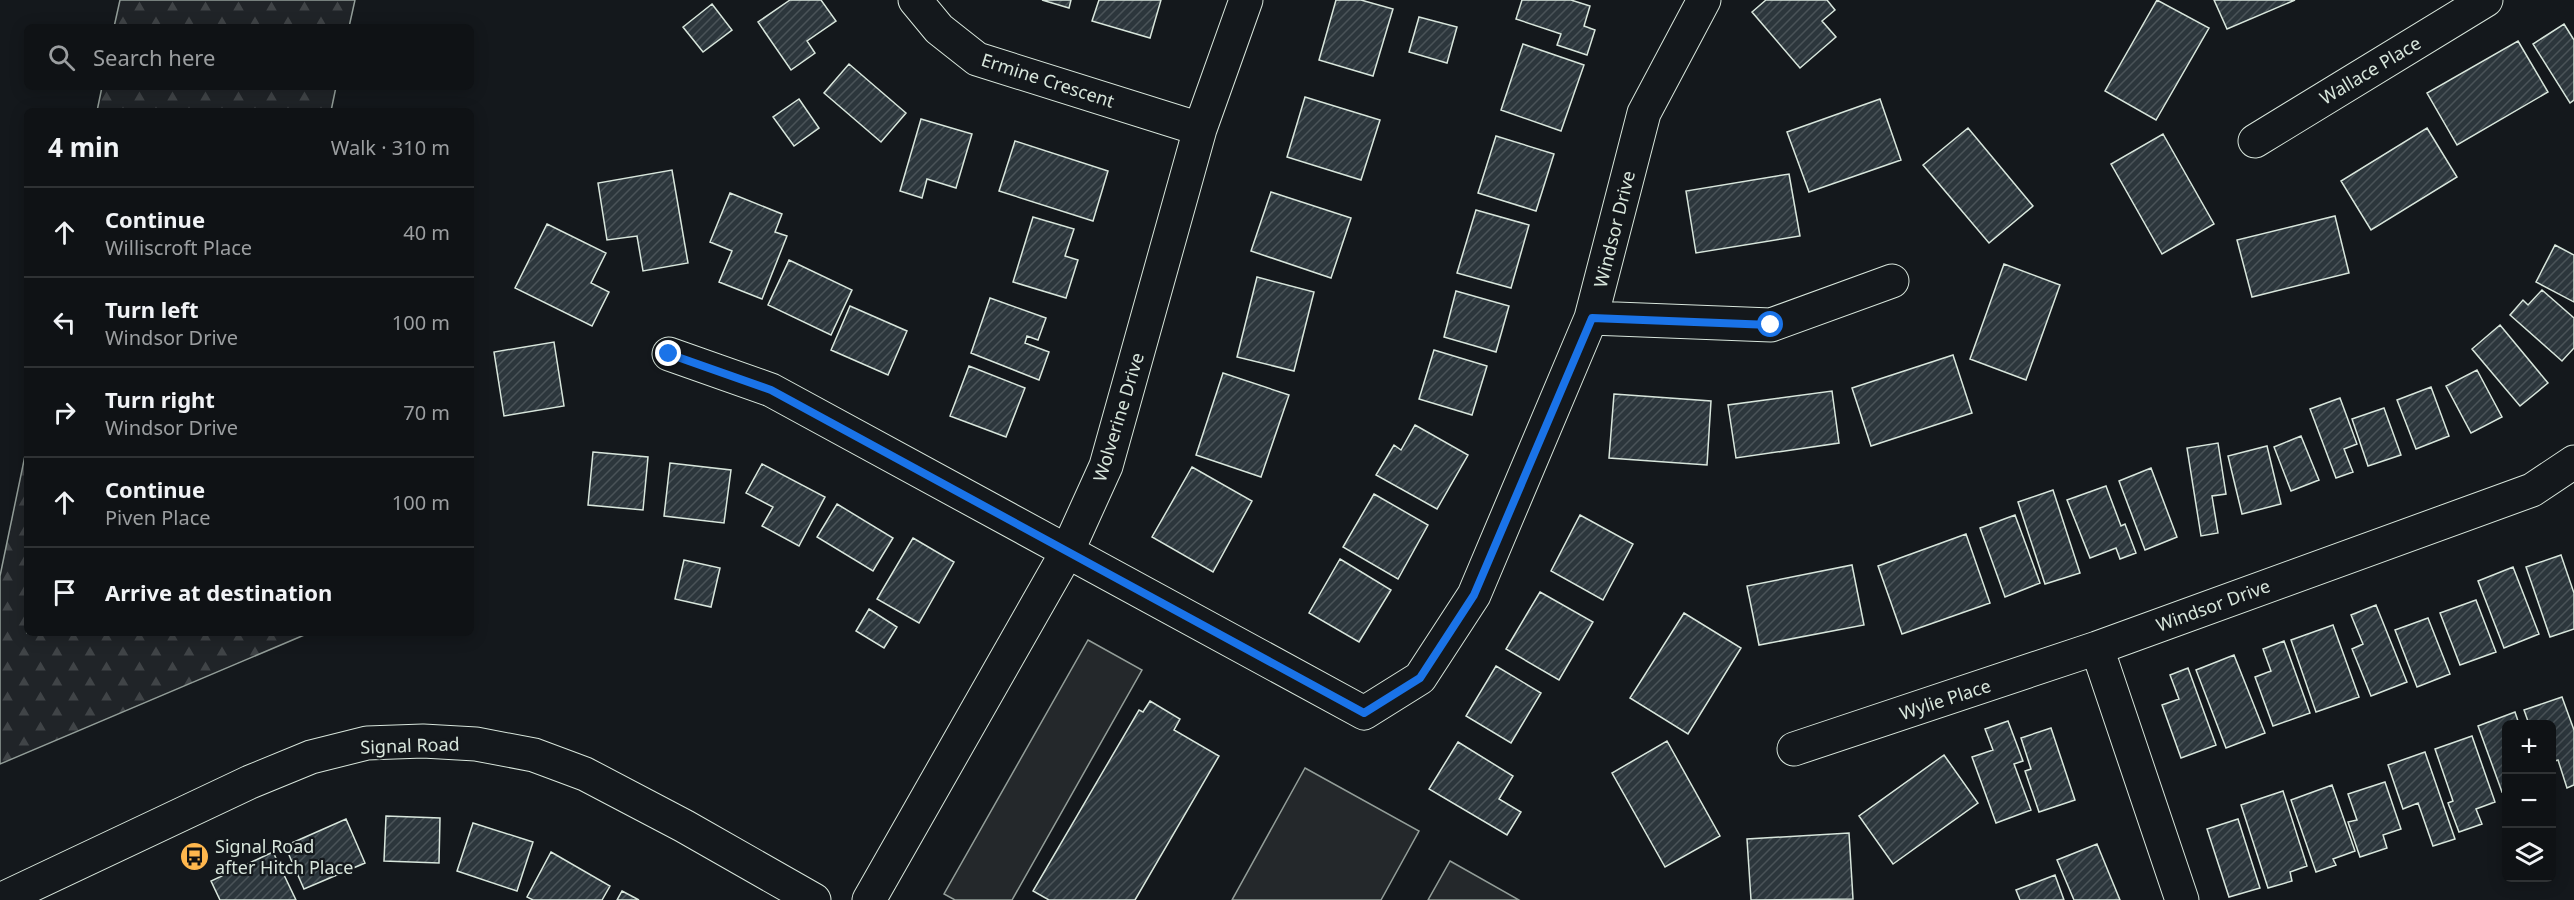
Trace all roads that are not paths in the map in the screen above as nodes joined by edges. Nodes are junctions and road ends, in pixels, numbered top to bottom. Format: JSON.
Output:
{"nodes":[{"id":1,"x":915,"y":0,"type":"edge"},
{"id":2,"x":1246,"y":0,"type":"edge"},
{"id":3,"x":1704,"y":0,"type":"edge"},
{"id":4,"x":2486,"y":0,"type":"edge"},
{"id":5,"x":1200,"y":129,"type":"junction"},
{"id":6,"x":2254,"y":141,"type":"dead end"},
{"id":7,"x":1892,"y":281,"type":"dead end"},
{"id":8,"x":1592,"y":318,"type":"junction"},
{"id":9,"x":669,"y":354,"type":"dead end"},
{"id":10,"x":2574,"y":462,"type":"edge"},
{"id":11,"x":1067,"y":552,"type":"junction"},
{"id":12,"x":2097,"y":648,"type":"junction"},
{"id":13,"x":1794,"y":749,"type":"dead end"},
{"id":14,"x":0,"y":900,"type":"edge"},
{"id":15,"x":814,"y":900,"type":"edge"},
{"id":16,"x":869,"y":900,"type":"edge"},
{"id":17,"x":2182,"y":900,"type":"edge"}],
"edges":[{"from":1,"to":5,"type":"street","name":"Ermine Crescent"},
{"from":2,"to":5,"type":"street","name":"Wolverine Drive"},
{"from":3,"to":8,"type":"street","name":"Windsor Drive"},
{"from":4,"to":6,"type":"street","name":"Wallace Place"},
{"from":5,"to":11,"type":"street","name":"Wolverine Drive"},
{"from":7,"to":8,"type":"street"},
{"from":8,"to":11,"type":"street","name":"Windsor Drive"},
{"from":9,"to":11,"type":"street"},
{"from":10,"to":12,"type":"street","name":"Windsor Drive"},
{"from":11,"to":16,"type":"street","name":"Wolverine Drive"},
{"from":12,"to":13,"type":"street","name":"Wylie Place"},
{"from":12,"to":17,"type":"street"},
{"from":14,"to":15,"type":"street","name":"Signal Road"}]}
